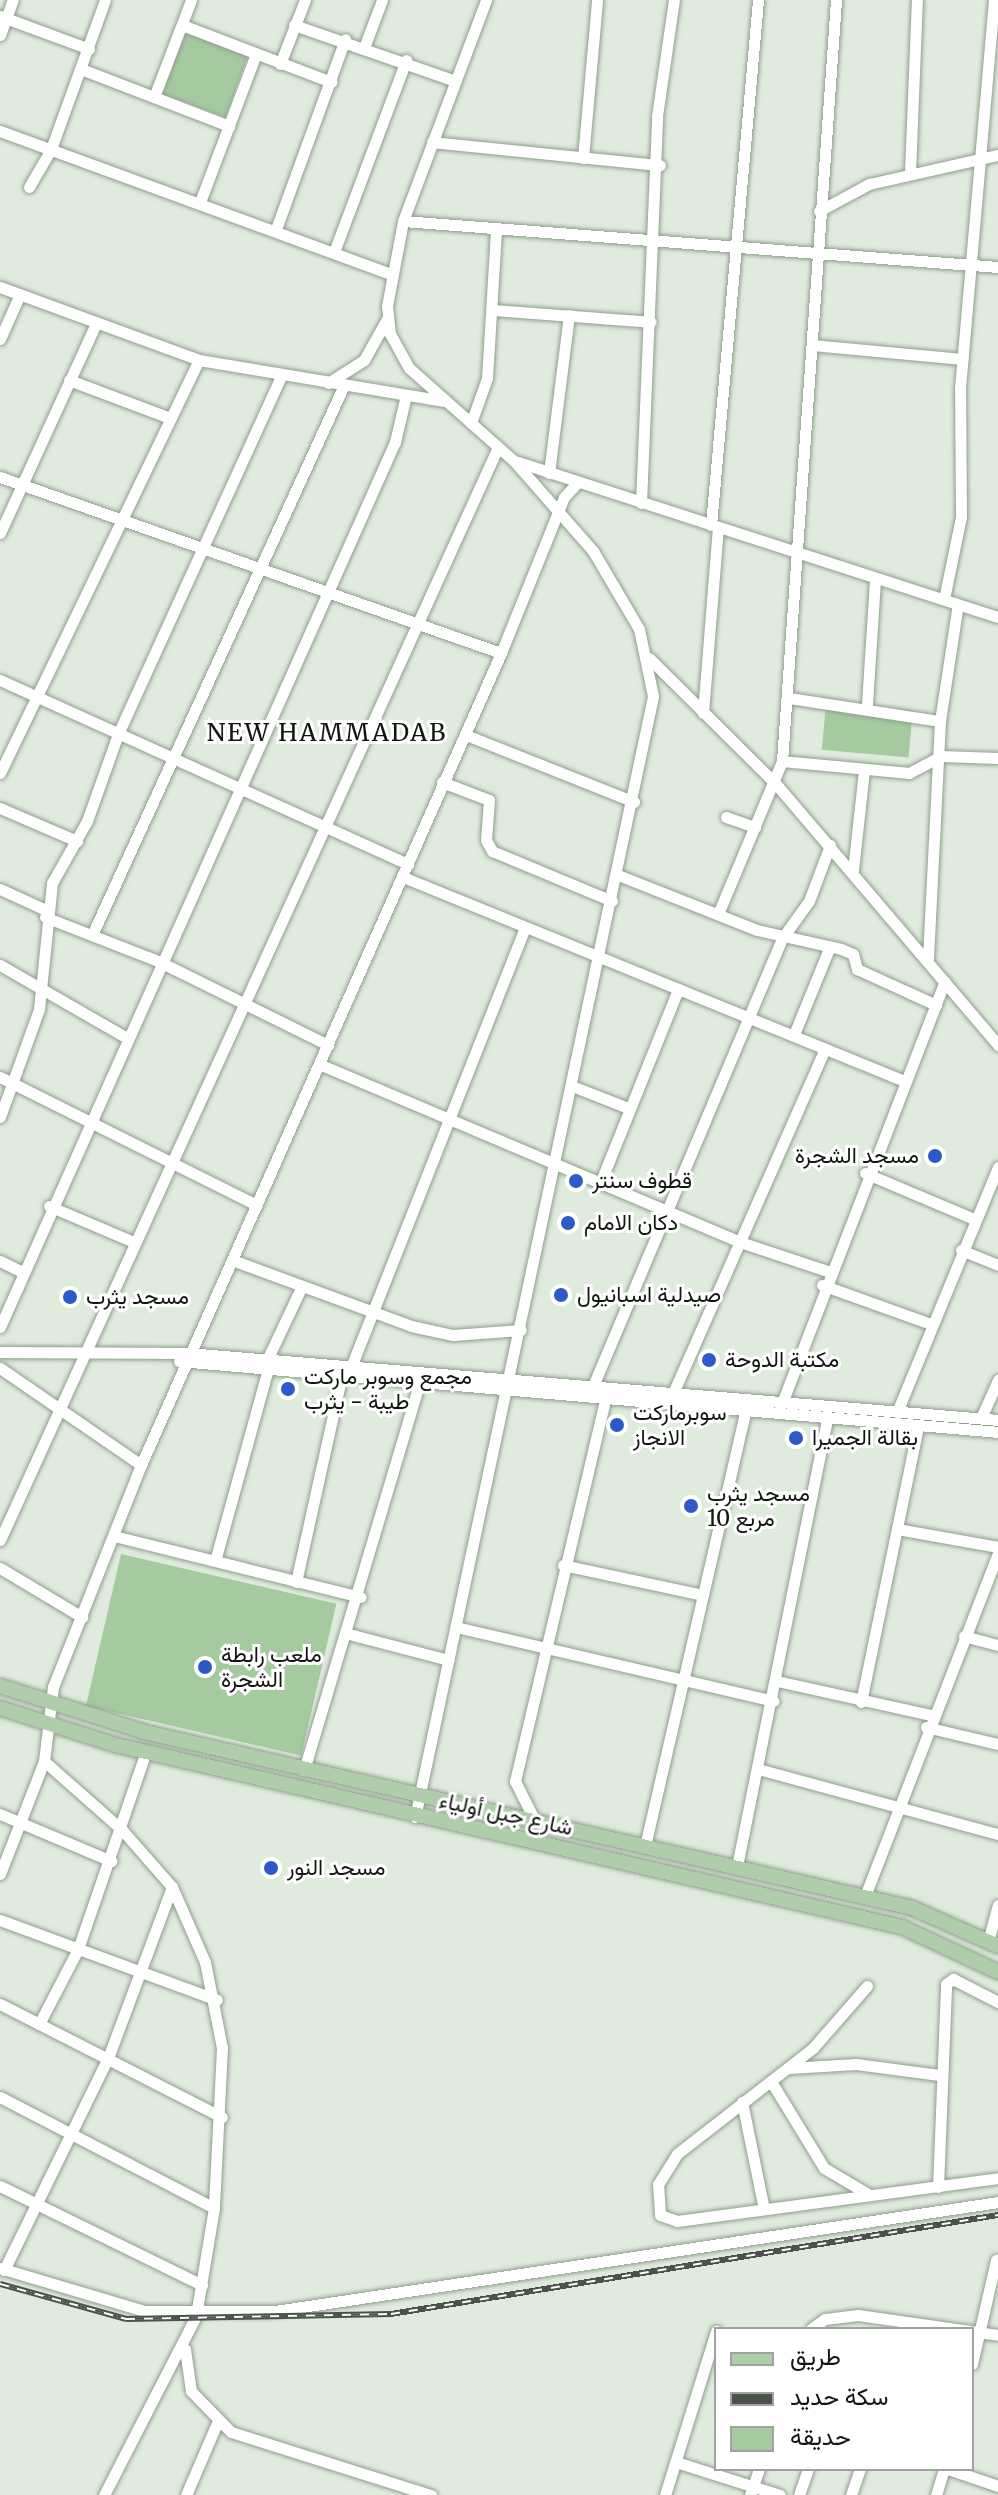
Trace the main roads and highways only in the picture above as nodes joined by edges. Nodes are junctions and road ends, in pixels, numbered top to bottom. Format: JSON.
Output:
{"nodes":[{"id":1,"x":0,"y":1686,"type":"edge"},
{"id":2,"x":0,"y":1708,"type":"edge"},
{"id":3,"x":995,"y":1943,"type":"edge"},
{"id":4,"x":998,"y":1972,"type":"edge"}],
"edges":[{"from":1,"to":3,"type":"main road","name":"شارع جبل أولياء"},
{"from":2,"to":4,"type":"main road","name":"شارع جبل أولياء"}]}
